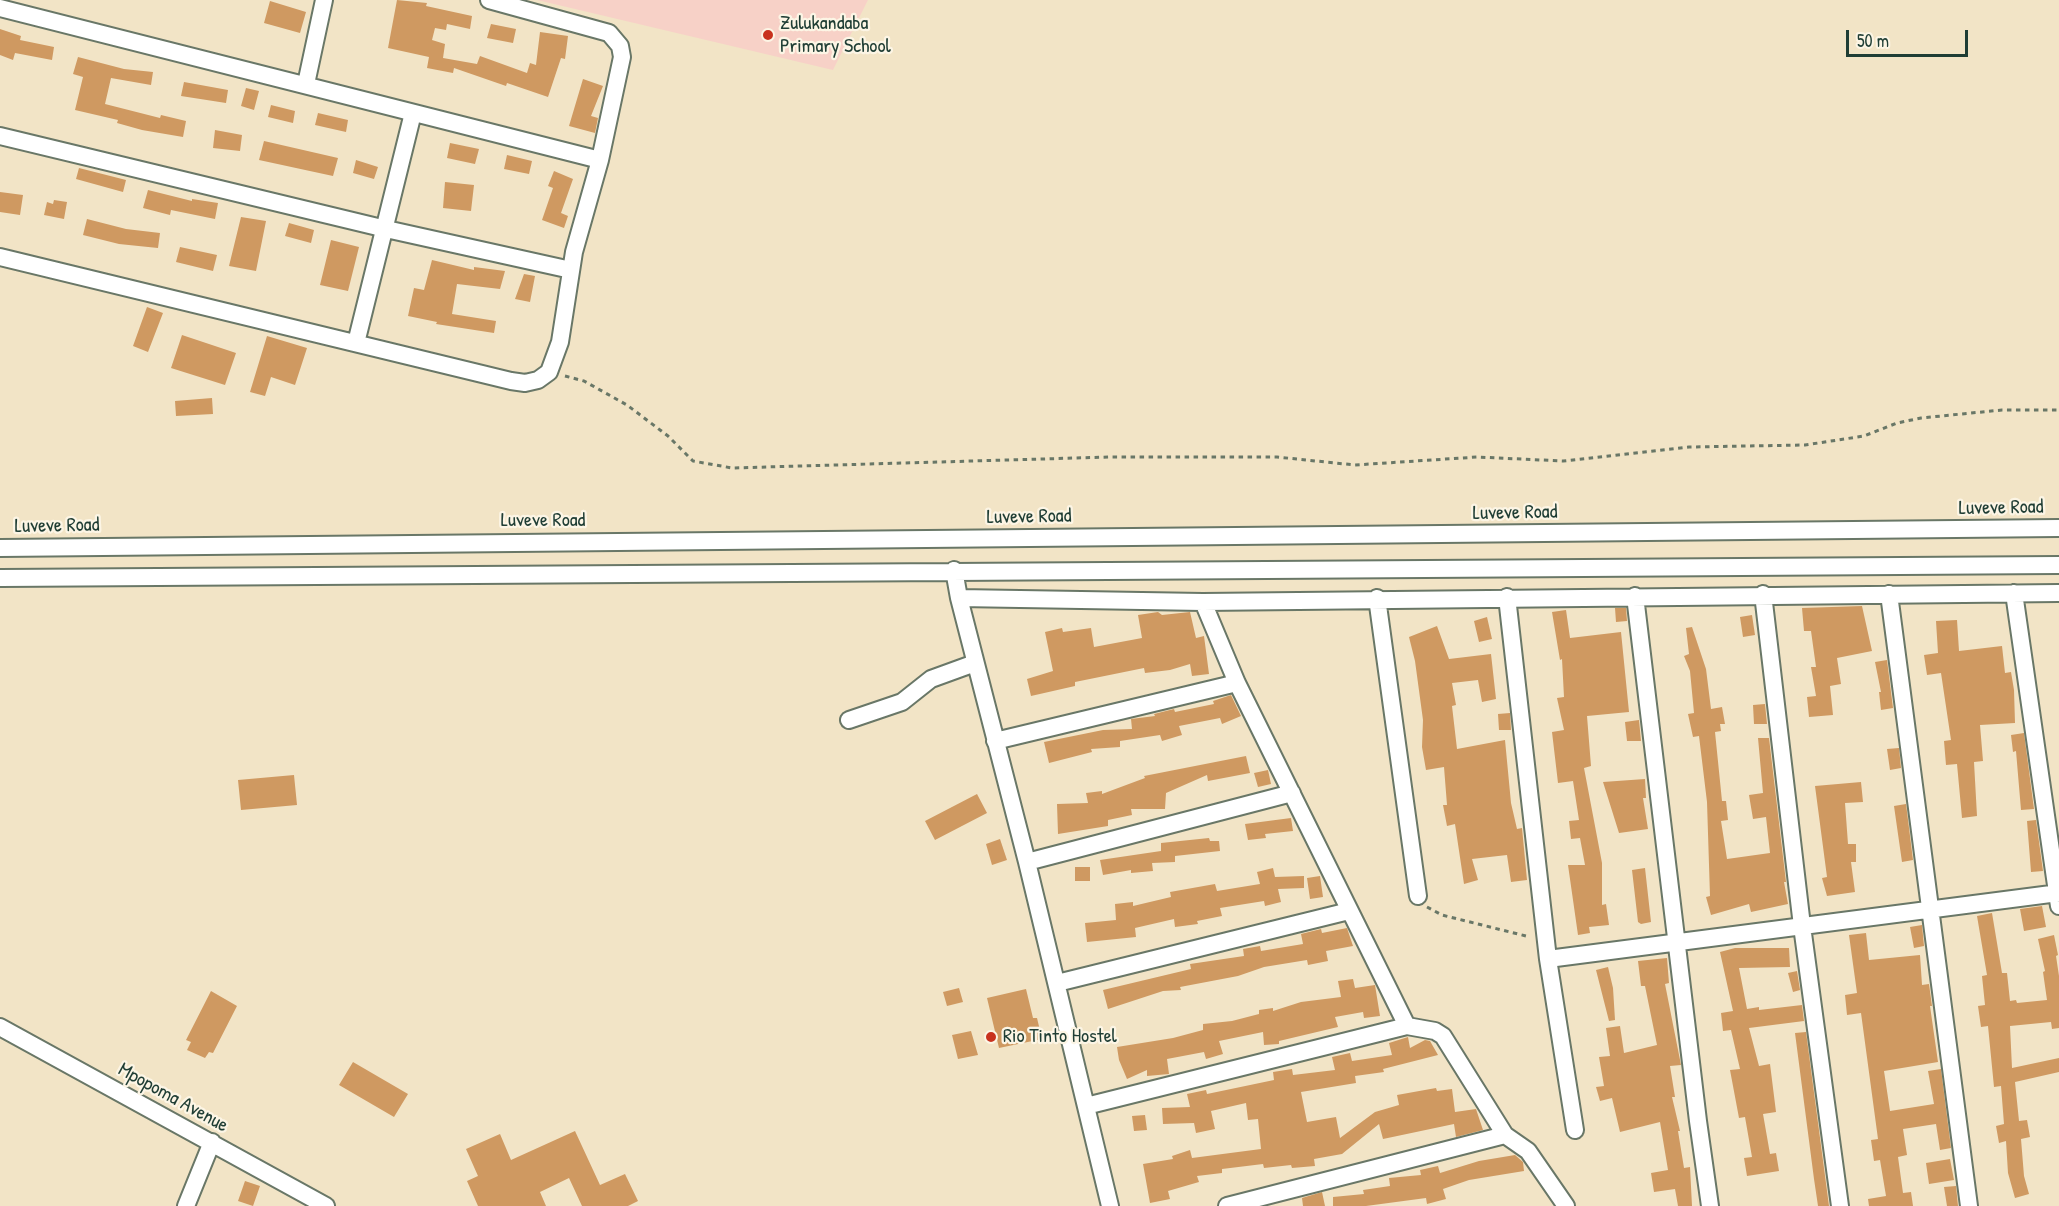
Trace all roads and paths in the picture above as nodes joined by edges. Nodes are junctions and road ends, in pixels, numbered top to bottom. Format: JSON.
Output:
{"nodes":[{"id":1,"x":324,"y":0,"type":"edge"},
{"id":2,"x":489,"y":0,"type":"edge"},
{"id":3,"x":0,"y":8,"type":"edge"},
{"id":4,"x":306,"y":84,"type":"junction"},
{"id":5,"x":413,"y":113,"type":"junction"},
{"id":6,"x":0,"y":136,"type":"edge"},
{"id":7,"x":600,"y":160,"type":"junction"},
{"id":8,"x":386,"y":229,"type":"junction"},
{"id":9,"x":0,"y":257,"type":"edge"},
{"id":10,"x":571,"y":270,"type":"junction"},
{"id":11,"x":356,"y":343,"type":"junction"},
{"id":12,"x":549,"y":372,"type":"junction"},
{"id":13,"x":2059,"y":410,"type":"edge"},
{"id":14,"x":2059,"y":528,"type":"edge"},
{"id":15,"x":0,"y":548,"type":"edge"},
{"id":16,"x":2059,"y":565,"type":"edge"},
{"id":17,"x":954,"y":570,"type":"junction"},
{"id":18,"x":0,"y":578,"type":"edge"},
{"id":19,"x":2014,"y":593,"type":"junction"},
{"id":20,"x":2059,"y":593,"type":"edge"},
{"id":21,"x":1763,"y":594,"type":"junction"},
{"id":22,"x":1889,"y":594,"type":"junction"},
{"id":23,"x":1635,"y":596,"type":"junction"},
{"id":24,"x":1507,"y":597,"type":"junction"},
{"id":25,"x":958,"y":598,"type":"junction"},
{"id":26,"x":1377,"y":598,"type":"junction"},
{"id":27,"x":1203,"y":602,"type":"junction"},
{"id":28,"x":975,"y":663,"type":"junction"},
{"id":29,"x":1237,"y":682,"type":"junction"},
{"id":30,"x":849,"y":720,"type":"dead end"},
{"id":31,"x":995,"y":741,"type":"junction"},
{"id":32,"x":1292,"y":793,"type":"junction"},
{"id":33,"x":1027,"y":862,"type":"junction"},
{"id":34,"x":1418,"y":896,"type":"joint"},
{"id":35,"x":2058,"y":897,"type":"edge"},
{"id":36,"x":1929,"y":909,"type":"junction"},
{"id":37,"x":1349,"y":911,"type":"junction"},
{"id":38,"x":1802,"y":926,"type":"junction"},
{"id":39,"x":1676,"y":943,"type":"junction"},
{"id":40,"x":1547,"y":950,"type":"junction"},
{"id":41,"x":1057,"y":983,"type":"junction"},
{"id":42,"x":1407,"y":1026,"type":"junction"},
{"id":43,"x":0,"y":1027,"type":"edge"},
{"id":44,"x":1086,"y":1106,"type":"junction"},
{"id":45,"x":1575,"y":1130,"type":"dead end"},
{"id":46,"x":1505,"y":1135,"type":"junction"},
{"id":47,"x":212,"y":1142,"type":"junction"},
{"id":48,"x":186,"y":1206,"type":"edge"},
{"id":49,"x":326,"y":1206,"type":"edge"},
{"id":50,"x":1110,"y":1206,"type":"edge"},
{"id":51,"x":1227,"y":1206,"type":"edge"},
{"id":52,"x":1566,"y":1206,"type":"edge"},
{"id":53,"x":1710,"y":1206,"type":"edge"},
{"id":54,"x":1840,"y":1206,"type":"edge"},
{"id":55,"x":1969,"y":1206,"type":"edge"}],
"edges":[{"from":1,"to":4,"type":"street"},
{"from":2,"to":7,"type":"street"},
{"from":3,"to":4,"type":"street"},
{"from":4,"to":5,"type":"street"},
{"from":5,"to":7,"type":"street"},
{"from":5,"to":8,"type":"street"},
{"from":6,"to":8,"type":"street"},
{"from":7,"to":10,"type":"street"},
{"from":8,"to":10,"type":"street"},
{"from":8,"to":11,"type":"street"},
{"from":9,"to":11,"type":"street"},
{"from":10,"to":12,"type":"street"},
{"from":11,"to":12,"type":"street"},
{"from":12,"to":13,"type":"path"},
{"from":14,"to":15,"type":"street","name":"Luveve Road"},
{"from":16,"to":17,"type":"street"},
{"from":17,"to":18,"type":"street"},
{"from":17,"to":25,"type":"street"},
{"from":19,"to":20,"type":"street"},
{"from":19,"to":22,"type":"street"},
{"from":19,"to":35,"type":"street"},
{"from":21,"to":22,"type":"street"},
{"from":21,"to":23,"type":"street"},
{"from":21,"to":38,"type":"street"},
{"from":22,"to":36,"type":"street"},
{"from":23,"to":24,"type":"street"},
{"from":23,"to":39,"type":"street"},
{"from":24,"to":26,"type":"street"},
{"from":24,"to":40,"type":"street"},
{"from":25,"to":27,"type":"street"},
{"from":25,"to":28,"type":"street"},
{"from":26,"to":27,"type":"street"},
{"from":26,"to":34,"type":"street"},
{"from":27,"to":29,"type":"street"},
{"from":28,"to":30,"type":"street"},
{"from":28,"to":31,"type":"street"},
{"from":29,"to":31,"type":"street"},
{"from":29,"to":32,"type":"street"},
{"from":31,"to":33,"type":"street"},
{"from":32,"to":33,"type":"street"},
{"from":32,"to":37,"type":"street"},
{"from":33,"to":41,"type":"street"},
{"from":34,"to":40,"type":"path"},
{"from":35,"to":36,"type":"street"},
{"from":36,"to":38,"type":"street"},
{"from":36,"to":55,"type":"street"},
{"from":37,"to":41,"type":"street"},
{"from":37,"to":42,"type":"street"},
{"from":38,"to":39,"type":"street"},
{"from":38,"to":54,"type":"street"},
{"from":39,"to":40,"type":"street"},
{"from":39,"to":53,"type":"street"},
{"from":40,"to":45,"type":"street"},
{"from":41,"to":44,"type":"street"},
{"from":42,"to":44,"type":"street"},
{"from":42,"to":46,"type":"street"},
{"from":43,"to":47,"type":"street","name":"Mpopoma Avenue"},
{"from":44,"to":50,"type":"street"},
{"from":46,"to":51,"type":"street"},
{"from":46,"to":52,"type":"street"},
{"from":47,"to":48,"type":"street"},
{"from":47,"to":49,"type":"street","name":"Mpopoma Avenue"}]}
